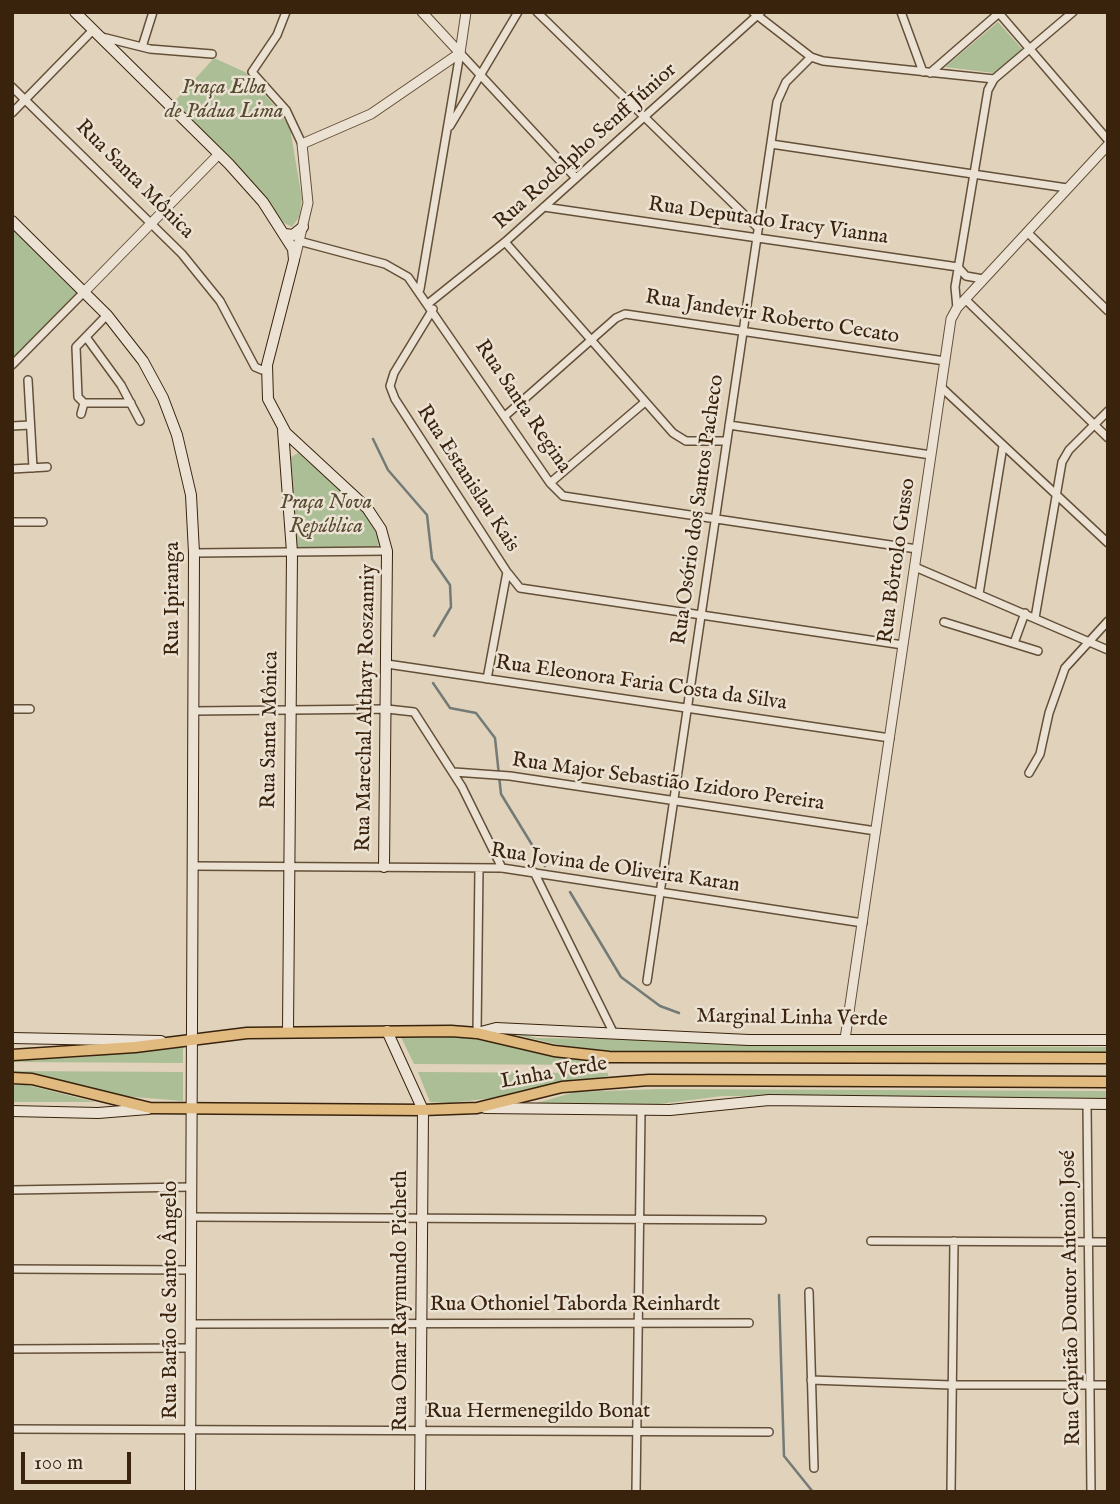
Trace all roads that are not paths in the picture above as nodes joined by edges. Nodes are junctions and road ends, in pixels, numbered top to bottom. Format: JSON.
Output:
{"nodes":[{"id":1,"x":75,"y":12,"type":"edge"},
{"id":2,"x":153,"y":12,"type":"edge"},
{"id":3,"x":286,"y":12,"type":"edge"},
{"id":4,"x":422,"y":12,"type":"edge"},
{"id":5,"x":466,"y":12,"type":"edge"},
{"id":6,"x":517,"y":12,"type":"edge"},
{"id":7,"x":537,"y":12,"type":"edge"},
{"id":8,"x":901,"y":12,"type":"edge"},
{"id":9,"x":1073,"y":12,"type":"edge"},
{"id":10,"x":999,"y":13,"type":"edge"},
{"id":11,"x":758,"y":14,"type":"edge"},
{"id":12,"x":96,"y":33,"type":"junction"},
{"id":13,"x":123,"y":43,"type":"junction"},
{"id":14,"x":142,"y":47,"type":"junction"},
{"id":15,"x":1030,"y":49,"type":"junction"},
{"id":16,"x":115,"y":51,"type":"junction"},
{"id":17,"x":460,"y":53,"type":"junction"},
{"id":18,"x":212,"y":54,"type":"dead end"},
{"id":19,"x":811,"y":57,"type":"junction"},
{"id":20,"x":927,"y":72,"type":"junction"},
{"id":21,"x":480,"y":75,"type":"junction"},
{"id":22,"x":994,"y":79,"type":"junction"},
{"id":23,"x":12,"y":87,"type":"edge"},
{"id":24,"x":25,"y":99,"type":"junction"},
{"id":25,"x":12,"y":113,"type":"edge"},
{"id":26,"x":645,"y":118,"type":"junction"},
{"id":27,"x":447,"y":129,"type":"junction"},
{"id":28,"x":1104,"y":132,"type":"edge"},
{"id":29,"x":1108,"y":139,"type":"edge"},
{"id":30,"x":302,"y":144,"type":"junction"},
{"id":31,"x":771,"y":144,"type":"junction"},
{"id":32,"x":1108,"y":145,"type":"edge"},
{"id":33,"x":219,"y":154,"type":"junction"},
{"id":34,"x":972,"y":174,"type":"junction"},
{"id":35,"x":576,"y":178,"type":"junction"},
{"id":36,"x":1067,"y":188,"type":"junction"},
{"id":37,"x":544,"y":207,"type":"junction"},
{"id":38,"x":12,"y":221,"type":"edge"},
{"id":39,"x":152,"y":223,"type":"junction"},
{"id":40,"x":303,"y":227,"type":"junction"},
{"id":41,"x":758,"y":228,"type":"junction"},
{"id":42,"x":1027,"y":232,"type":"junction"},
{"id":43,"x":285,"y":234,"type":"junction"},
{"id":44,"x":757,"y":238,"type":"junction"},
{"id":45,"x":299,"y":241,"type":"junction"},
{"id":46,"x":505,"y":242,"type":"junction"},
{"id":47,"x":294,"y":260,"type":"junction"},
{"id":48,"x":958,"y":267,"type":"junction"},
{"id":49,"x":984,"y":279,"type":"junction"},
{"id":50,"x":420,"y":289,"type":"junction"},
{"id":51,"x":85,"y":291,"type":"junction"},
{"id":52,"x":965,"y":299,"type":"junction"},
{"id":53,"x":431,"y":306,"type":"junction"},
{"id":54,"x":957,"y":308,"type":"junction"},
{"id":55,"x":1108,"y":311,"type":"edge"},
{"id":56,"x":107,"y":315,"type":"junction"},
{"id":57,"x":743,"y":331,"type":"junction"},
{"id":58,"x":86,"y":337,"type":"junction"},
{"id":59,"x":591,"y":341,"type":"junction"},
{"id":60,"x":945,"y":361,"type":"junction"},
{"id":61,"x":12,"y":365,"type":"edge"},
{"id":62,"x":267,"y":366,"type":"junction"},
{"id":63,"x":28,"y":380,"type":"dead end"},
{"id":64,"x":941,"y":387,"type":"junction"},
{"id":65,"x":645,"y":402,"type":"junction"},
{"id":66,"x":84,"y":403,"type":"junction"},
{"id":67,"x":131,"y":403,"type":"junction"},
{"id":68,"x":1108,"y":411,"type":"edge"},
{"id":69,"x":81,"y":414,"type":"dead end"},
{"id":70,"x":505,"y":416,"type":"junction"},
{"id":71,"x":140,"y":421,"type":"dead end"},
{"id":72,"x":30,"y":425,"type":"junction"},
{"id":73,"x":729,"y":425,"type":"junction"},
{"id":74,"x":1094,"y":425,"type":"junction"},
{"id":75,"x":12,"y":426,"type":"edge"},
{"id":76,"x":283,"y":429,"type":"junction"},
{"id":77,"x":1108,"y":438,"type":"edge"},
{"id":78,"x":727,"y":441,"type":"junction"},
{"id":79,"x":1003,"y":446,"type":"junction"},
{"id":80,"x":931,"y":455,"type":"junction"},
{"id":81,"x":47,"y":467,"type":"dead end"},
{"id":82,"x":33,"y":468,"type":"junction"},
{"id":83,"x":12,"y":469,"type":"edge"},
{"id":84,"x":550,"y":483,"type":"junction"},
{"id":85,"x":1056,"y":498,"type":"junction"},
{"id":86,"x":716,"y":519,"type":"junction"},
{"id":87,"x":12,"y":522,"type":"edge"},
{"id":88,"x":43,"y":522,"type":"dead end"},
{"id":89,"x":1108,"y":543,"type":"edge"},
{"id":90,"x":917,"y":550,"type":"junction"},
{"id":91,"x":387,"y":551,"type":"junction"},
{"id":92,"x":292,"y":552,"type":"junction"},
{"id":93,"x":194,"y":553,"type":"junction"},
{"id":94,"x":915,"y":566,"type":"junction"},
{"id":95,"x":507,"y":572,"type":"junction"},
{"id":96,"x":979,"y":594,"type":"junction"},
{"id":97,"x":1025,"y":614,"type":"junction"},
{"id":98,"x":701,"y":615,"type":"junction"},
{"id":99,"x":1035,"y":618,"type":"junction"},
{"id":100,"x":1108,"y":621,"type":"edge"},
{"id":101,"x":944,"y":622,"type":"dead end"},
{"id":102,"x":1088,"y":641,"type":"junction"},
{"id":103,"x":1014,"y":643,"type":"junction"},
{"id":104,"x":903,"y":645,"type":"junction"},
{"id":105,"x":1108,"y":650,"type":"edge"},
{"id":106,"x":1038,"y":651,"type":"dead end"},
{"id":107,"x":387,"y":664,"type":"junction"},
{"id":108,"x":487,"y":679,"type":"junction"},
{"id":109,"x":688,"y":708,"type":"junction"},
{"id":110,"x":12,"y":709,"type":"edge"},
{"id":111,"x":30,"y":709,"type":"dead end"},
{"id":112,"x":387,"y":709,"type":"junction"},
{"id":113,"x":290,"y":710,"type":"junction"},
{"id":114,"x":193,"y":711,"type":"junction"},
{"id":115,"x":890,"y":738,"type":"junction"},
{"id":116,"x":454,"y":772,"type":"junction"},
{"id":117,"x":1029,"y":773,"type":"dead end"},
{"id":118,"x":674,"y":801,"type":"junction"},
{"id":119,"x":876,"y":831,"type":"junction"},
{"id":120,"x":193,"y":866,"type":"junction"},
{"id":121,"x":289,"y":866,"type":"junction"},
{"id":122,"x":384,"y":867,"type":"junction"},
{"id":123,"x":479,"y":867,"type":"junction"},
{"id":124,"x":502,"y":868,"type":"junction"},
{"id":125,"x":534,"y":872,"type":"junction"},
{"id":126,"x":660,"y":891,"type":"junction"},
{"id":127,"x":863,"y":923,"type":"junction"},
{"id":128,"x":647,"y":981,"type":"dead end"},
{"id":129,"x":288,"y":1031,"type":"junction"},
{"id":130,"x":387,"y":1031,"type":"junction"},
{"id":131,"x":477,"y":1033,"type":"junction"},
{"id":132,"x":614,"y":1034,"type":"junction"},
{"id":133,"x":12,"y":1038,"type":"edge"},
{"id":134,"x":192,"y":1039,"type":"junction"},
{"id":135,"x":845,"y":1039,"type":"junction"},
{"id":136,"x":1108,"y":1040,"type":"edge"},
{"id":137,"x":176,"y":1041,"type":"junction"},
{"id":138,"x":12,"y":1055,"type":"edge"},
{"id":139,"x":1108,"y":1058,"type":"edge"},
{"id":140,"x":12,"y":1078,"type":"edge"},
{"id":141,"x":1108,"y":1082,"type":"edge"},
{"id":142,"x":1087,"y":1104,"type":"junction"},
{"id":143,"x":1108,"y":1104,"type":"edge"},
{"id":144,"x":150,"y":1108,"type":"junction"},
{"id":145,"x":192,"y":1108,"type":"junction"},
{"id":146,"x":477,"y":1108,"type":"junction"},
{"id":147,"x":423,"y":1110,"type":"junction"},
{"id":148,"x":12,"y":1111,"type":"edge"},
{"id":149,"x":641,"y":1111,"type":"junction"},
{"id":150,"x":191,"y":1187,"type":"junction"},
{"id":151,"x":12,"y":1190,"type":"edge"},
{"id":152,"x":191,"y":1217,"type":"junction"},
{"id":153,"x":422,"y":1218,"type":"junction"},
{"id":154,"x":639,"y":1220,"type":"junction"},
{"id":155,"x":762,"y":1220,"type":"dead end"},
{"id":156,"x":871,"y":1241,"type":"dead end"},
{"id":157,"x":954,"y":1241,"type":"junction"},
{"id":158,"x":1089,"y":1242,"type":"junction"},
{"id":159,"x":1108,"y":1242,"type":"edge"},
{"id":160,"x":12,"y":1269,"type":"edge"},
{"id":161,"x":191,"y":1270,"type":"junction"},
{"id":162,"x":809,"y":1292,"type":"dead end"},
{"id":163,"x":638,"y":1323,"type":"junction"},
{"id":164,"x":749,"y":1323,"type":"dead end"},
{"id":165,"x":191,"y":1324,"type":"junction"},
{"id":166,"x":421,"y":1324,"type":"junction"},
{"id":167,"x":191,"y":1348,"type":"junction"},
{"id":168,"x":12,"y":1349,"type":"edge"},
{"id":169,"x":811,"y":1380,"type":"junction"},
{"id":170,"x":951,"y":1385,"type":"junction"},
{"id":171,"x":1090,"y":1385,"type":"junction"},
{"id":172,"x":1108,"y":1385,"type":"edge"},
{"id":173,"x":12,"y":1429,"type":"edge"},
{"id":174,"x":190,"y":1429,"type":"junction"},
{"id":175,"x":421,"y":1429,"type":"junction"},
{"id":176,"x":637,"y":1431,"type":"junction"},
{"id":177,"x":769,"y":1432,"type":"dead end"},
{"id":178,"x":814,"y":1468,"type":"dead end"},
{"id":179,"x":190,"y":1492,"type":"edge"},
{"id":180,"x":420,"y":1492,"type":"edge"},
{"id":181,"x":636,"y":1492,"type":"edge"},
{"id":182,"x":951,"y":1492,"type":"edge"},
{"id":183,"x":1091,"y":1492,"type":"edge"}],
"edges":[{"from":1,"to":12,"type":"main road"},
{"from":2,"to":14,"type":"street"},
{"from":3,"to":30,"type":"street","name":"Rua Marechal Althayr Roszanniy"},
{"from":4,"to":17,"type":"street"},
{"from":5,"to":17,"type":"street"},
{"from":6,"to":21,"type":"street"},
{"from":7,"to":26,"type":"street"},
{"from":8,"to":20,"type":"street"},
{"from":9,"to":15,"type":"street"},
{"from":10,"to":15,"type":"street"},
{"from":10,"to":20,"type":"street"},
{"from":11,"to":19,"type":"street"},
{"from":11,"to":26,"type":"street","name":"Rua Rodolpho Senff Júnior"},
{"from":12,"to":13,"type":"street"},
{"from":12,"to":16,"type":"main road"},
{"from":12,"to":24,"type":"street"},
{"from":13,"to":14,"type":"street"},
{"from":13,"to":16,"type":"main road"},
{"from":14,"to":18,"type":"street"},
{"from":15,"to":22,"type":"street"},
{"from":15,"to":28,"type":"street"},
{"from":16,"to":33,"type":"main road"},
{"from":17,"to":21,"type":"street"},
{"from":17,"to":27,"type":"street"},
{"from":17,"to":30,"type":"street"},
{"from":19,"to":20,"type":"street"},
{"from":19,"to":31,"type":"street","name":"Rua Osório dos Santos Pacheco"},
{"from":20,"to":22,"type":"street"},
{"from":21,"to":27,"type":"street"},
{"from":21,"to":35,"type":"street"},
{"from":22,"to":34,"type":"street"},
{"from":23,"to":24,"type":"street","name":"Rua Santa Mônica"},
{"from":24,"to":25,"type":"street"},
{"from":24,"to":39,"type":"street","name":"Rua Santa Mônica"},
{"from":26,"to":35,"type":"street","name":"Rua Rodolpho Senff Júnior"},
{"from":26,"to":41,"type":"street"},
{"from":27,"to":50,"type":"street"},
{"from":28,"to":29,"type":"street"},
{"from":30,"to":40,"type":"street","name":"Rua Marechal Althayr Roszanniy"},
{"from":31,"to":34,"type":"street"},
{"from":31,"to":41,"type":"street","name":"Rua Osório dos Santos Pacheco"},
{"from":32,"to":36,"type":"street","name":"Rua Bôrtolo Gusso"},
{"from":33,"to":39,"type":"street"},
{"from":33,"to":43,"type":"main road"},
{"from":34,"to":36,"type":"street"},
{"from":34,"to":48,"type":"street"},
{"from":35,"to":37,"type":"street","name":"Rua Rodolpho Senff Júnior"},
{"from":36,"to":42,"type":"street","name":"Rua Bôrtolo Gusso"},
{"from":37,"to":44,"type":"street","name":"Rua Deputado Iracy Vianna"},
{"from":37,"to":46,"type":"street","name":"Rua Rodolpho Senff Júnior"},
{"from":38,"to":51,"type":"main road","name":"Rua Ipiranga"},
{"from":39,"to":51,"type":"street"},
{"from":39,"to":62,"type":"street","name":"Rua Santa Mônica"},
{"from":40,"to":43,"type":"main road"},
{"from":40,"to":45,"type":"street","name":"Rua Marechal Althayr Roszanniy"},
{"from":41,"to":44,"type":"street","name":"Rua Osório dos Santos Pacheco"},
{"from":42,"to":49,"type":"street","name":"Rua Bôrtolo Gusso"},
{"from":42,"to":55,"type":"street"},
{"from":43,"to":47,"type":"main road"},
{"from":44,"to":48,"type":"street","name":"Rua Deputado Iracy Vianna"},
{"from":44,"to":57,"type":"street","name":"Rua Osório dos Santos Pacheco"},
{"from":45,"to":47,"type":"street","name":"Rua Marechal Althayr Roszanniy"},
{"from":45,"to":50,"type":"street","name":"Rua Santa Regina"},
{"from":46,"to":53,"type":"street","name":"Rua Rodolpho Senff Júnior"},
{"from":46,"to":59,"type":"street"},
{"from":47,"to":62,"type":"main road","name":"Rua Marechal Althayr Roszanniy"},
{"from":48,"to":49,"type":"street","name":"Rua Deputado Iracy Vianna"},
{"from":48,"to":54,"type":"street"},
{"from":49,"to":52,"type":"street","name":"Rua Bôrtolo Gusso"},
{"from":50,"to":53,"type":"street","name":"Rua Santa Regina"},
{"from":51,"to":56,"type":"main road","name":"Rua Ipiranga"},
{"from":51,"to":61,"type":"street"},
{"from":52,"to":54,"type":"street","name":"Rua Bôrtolo Gusso"},
{"from":52,"to":74,"type":"street"},
{"from":53,"to":70,"type":"street","name":"Rua Santa Regina"},
{"from":53,"to":95,"type":"street","name":"Rua Estanislau Kais"},
{"from":54,"to":60,"type":"street","name":"Rua Bôrtolo Gusso"},
{"from":56,"to":58,"type":"street"},
{"from":56,"to":93,"type":"main road","name":"Rua Ipiranga"},
{"from":57,"to":59,"type":"street","name":"Rua Jandevir Roberto Cecato"},
{"from":57,"to":60,"type":"street","name":"Rua Jandevir Roberto Cecato"},
{"from":57,"to":73,"type":"street","name":"Rua Osório dos Santos Pacheco"},
{"from":58,"to":66,"type":"street"},
{"from":58,"to":67,"type":"street"},
{"from":59,"to":65,"type":"street"},
{"from":59,"to":70,"type":"street","name":"Rua Jandevir Roberto Cecato"},
{"from":60,"to":64,"type":"street","name":"Rua Bôrtolo Gusso"},
{"from":62,"to":76,"type":"main road","name":"Rua Marechal Althayr Roszanniy"},
{"from":63,"to":72,"type":"street"},
{"from":64,"to":79,"type":"street"},
{"from":64,"to":80,"type":"street","name":"Rua Bôrtolo Gusso"},
{"from":65,"to":78,"type":"street"},
{"from":65,"to":84,"type":"street"},
{"from":66,"to":67,"type":"street"},
{"from":66,"to":69,"type":"street"},
{"from":67,"to":71,"type":"street"},
{"from":68,"to":74,"type":"street"},
{"from":70,"to":84,"type":"street","name":"Rua Santa Regina"},
{"from":72,"to":75,"type":"street"},
{"from":72,"to":82,"type":"street"},
{"from":73,"to":78,"type":"street","name":"Rua Osório dos Santos Pacheco"},
{"from":73,"to":80,"type":"street"},
{"from":74,"to":77,"type":"street"},
{"from":74,"to":85,"type":"street"},
{"from":76,"to":91,"type":"main road","name":"Rua Marechal Althayr Roszanniy"},
{"from":76,"to":92,"type":"main road","name":"Rua Santa Mônica"},
{"from":78,"to":86,"type":"street","name":"Rua Osório dos Santos Pacheco"},
{"from":79,"to":85,"type":"street"},
{"from":79,"to":96,"type":"street"},
{"from":80,"to":90,"type":"street","name":"Rua Bôrtolo Gusso"},
{"from":81,"to":82,"type":"street"},
{"from":82,"to":83,"type":"street"},
{"from":84,"to":86,"type":"street","name":"Rua Santa Regina"},
{"from":85,"to":89,"type":"street"},
{"from":85,"to":99,"type":"street"},
{"from":86,"to":90,"type":"street","name":"Rua Santa Regina"},
{"from":86,"to":98,"type":"street","name":"Rua Osório dos Santos Pacheco"},
{"from":87,"to":88,"type":"street"},
{"from":90,"to":94,"type":"street","name":"Rua Bôrtolo Gusso"},
{"from":91,"to":92,"type":"street"},
{"from":91,"to":107,"type":"main road","name":"Rua Marechal Althayr Roszanniy"},
{"from":92,"to":93,"type":"street"},
{"from":92,"to":113,"type":"main road","name":"Rua Santa Mônica"},
{"from":93,"to":114,"type":"main road","name":"Rua Ipiranga"},
{"from":94,"to":96,"type":"street"},
{"from":94,"to":104,"type":"street","name":"Rua Bôrtolo Gusso"},
{"from":95,"to":98,"type":"street"},
{"from":95,"to":108,"type":"street","name":"Rua Estanislau Kais"},
{"from":96,"to":97,"type":"street"},
{"from":97,"to":99,"type":"street"},
{"from":97,"to":103,"type":"street"},
{"from":98,"to":104,"type":"street"},
{"from":98,"to":109,"type":"street","name":"Rua Osório dos Santos Pacheco"},
{"from":99,"to":102,"type":"street"},
{"from":100,"to":102,"type":"street"},
{"from":101,"to":103,"type":"street"},
{"from":102,"to":105,"type":"street"},
{"from":102,"to":117,"type":"street"},
{"from":103,"to":106,"type":"street"},
{"from":104,"to":115,"type":"street","name":"Rua Bôrtolo Gusso"},
{"from":107,"to":108,"type":"street","name":"Rua Eleonora Faria Costa da Silva"},
{"from":107,"to":112,"type":"main road","name":"Rua Marechal Althayr Roszanniy"},
{"from":108,"to":109,"type":"street","name":"Rua Eleonora Faria Costa da Silva"},
{"from":109,"to":115,"type":"street","name":"Rua Eleonora Faria Costa da Silva"},
{"from":109,"to":118,"type":"street","name":"Rua Osório dos Santos Pacheco"},
{"from":110,"to":111,"type":"street"},
{"from":112,"to":113,"type":"street"},
{"from":112,"to":116,"type":"street"},
{"from":112,"to":122,"type":"main road","name":"Rua Marechal Althayr Roszanniy"},
{"from":113,"to":114,"type":"street"},
{"from":113,"to":121,"type":"main road","name":"Rua Santa Mônica"},
{"from":114,"to":120,"type":"main road","name":"Rua Ipiranga"},
{"from":115,"to":119,"type":"street","name":"Rua Bôrtolo Gusso"},
{"from":116,"to":118,"type":"street","name":"Rua Major Sebastião Izidoro Pereira"},
{"from":116,"to":124,"type":"street"},
{"from":118,"to":119,"type":"street","name":"Rua Major Sebastião Izidoro Pereira"},
{"from":118,"to":126,"type":"street","name":"Rua Osório dos Santos Pacheco"},
{"from":119,"to":127,"type":"street","name":"Rua Bôrtolo Gusso"},
{"from":120,"to":121,"type":"street","name":"Rua Jovina de Oliveira Karan"},
{"from":120,"to":134,"type":"main road","name":"Rua Ipiranga"},
{"from":121,"to":122,"type":"street","name":"Rua Jovina de Oliveira Karan"},
{"from":121,"to":129,"type":"main road","name":"Rua Santa Mônica"},
{"from":122,"to":123,"type":"street","name":"Rua Jovina de Oliveira Karan"},
{"from":123,"to":124,"type":"street","name":"Rua Jovina de Oliveira Karan"},
{"from":123,"to":131,"type":"street"},
{"from":124,"to":125,"type":"street","name":"Rua Jovina de Oliveira Karan"},
{"from":125,"to":126,"type":"street","name":"Rua Jovina de Oliveira Karan"},
{"from":125,"to":132,"type":"street"},
{"from":126,"to":127,"type":"street","name":"Rua Jovina de Oliveira Karan"},
{"from":126,"to":128,"type":"street","name":"Rua Osório dos Santos Pacheco"},
{"from":127,"to":135,"type":"street","name":"Rua Bôrtolo Gusso"},
{"from":129,"to":130,"type":"highway","name":"Linha Verde"},
{"from":129,"to":134,"type":"highway","name":"Linha Verde"},
{"from":130,"to":131,"type":"highway","name":"Linha Verde"},
{"from":130,"to":147,"type":"main road"},
{"from":131,"to":132,"type":"main road","name":"Marginal Linha Verde"},
{"from":131,"to":139,"type":"highway","name":"Linha Verde"},
{"from":132,"to":135,"type":"main road","name":"Marginal Linha Verde"},
{"from":133,"to":137,"type":"main road"},
{"from":134,"to":137,"type":"highway","name":"Linha Verde"},
{"from":134,"to":145,"type":"main road","name":"Rua Barão de Santo Ângelo"},
{"from":135,"to":136,"type":"main road","name":"Marginal Linha Verde"},
{"from":137,"to":138,"type":"highway","name":"Linha Verde"},
{"from":140,"to":144,"type":"highway","name":"Linha Verde"},
{"from":141,"to":146,"type":"highway","name":"Linha Verde"},
{"from":142,"to":143,"type":"main road"},
{"from":142,"to":149,"type":"main road"},
{"from":142,"to":158,"type":"street","name":"Rua Capitão Doutor Antonio José"},
{"from":144,"to":145,"type":"highway","name":"Linha Verde"},
{"from":144,"to":148,"type":"main road"},
{"from":145,"to":147,"type":"highway","name":"Linha Verde"},
{"from":145,"to":150,"type":"main road","name":"Rua Barão de Santo Ângelo"},
{"from":146,"to":147,"type":"highway","name":"Linha Verde"},
{"from":146,"to":149,"type":"main road"},
{"from":147,"to":153,"type":"main road","name":"Rua Omar Raymundo Picheth"},
{"from":149,"to":154,"type":"street"},
{"from":150,"to":151,"type":"street"},
{"from":150,"to":152,"type":"main road","name":"Rua Barão de Santo Ângelo"},
{"from":152,"to":153,"type":"street"},
{"from":152,"to":161,"type":"main road","name":"Rua Barão de Santo Ângelo"},
{"from":153,"to":154,"type":"street"},
{"from":153,"to":166,"type":"main road","name":"Rua Omar Raymundo Picheth"},
{"from":154,"to":155,"type":"street"},
{"from":154,"to":163,"type":"street"},
{"from":156,"to":157,"type":"street"},
{"from":157,"to":158,"type":"street"},
{"from":157,"to":170,"type":"street"},
{"from":158,"to":159,"type":"street"},
{"from":158,"to":171,"type":"street","name":"Rua Capitão Doutor Antonio José"},
{"from":160,"to":161,"type":"street"},
{"from":161,"to":165,"type":"main road","name":"Rua Barão de Santo Ângelo"},
{"from":162,"to":169,"type":"street"},
{"from":163,"to":164,"type":"street","name":"Rua Othoniel Taborda Reinhardt"},
{"from":163,"to":166,"type":"street","name":"Rua Othoniel Taborda Reinhardt"},
{"from":163,"to":176,"type":"street"},
{"from":165,"to":166,"type":"street","name":"Rua Othoniel Taborda Reinhardt"},
{"from":165,"to":167,"type":"main road","name":"Rua Barão de Santo Ângelo"},
{"from":166,"to":175,"type":"main road","name":"Rua Omar Raymundo Picheth"},
{"from":167,"to":168,"type":"street"},
{"from":167,"to":174,"type":"main road","name":"Rua Barão de Santo Ângelo"},
{"from":169,"to":170,"type":"street"},
{"from":169,"to":178,"type":"street"},
{"from":170,"to":171,"type":"street"},
{"from":170,"to":182,"type":"street"},
{"from":171,"to":172,"type":"street"},
{"from":171,"to":183,"type":"street","name":"Rua Capitão Doutor Antonio José"},
{"from":173,"to":174,"type":"street","name":"Rua Hermenegildo Bonat"},
{"from":174,"to":175,"type":"street","name":"Rua Hermenegildo Bonat"},
{"from":174,"to":179,"type":"main road","name":"Rua Barão de Santo Ângelo"},
{"from":175,"to":176,"type":"street","name":"Rua Hermenegildo Bonat"},
{"from":175,"to":180,"type":"main road","name":"Rua Omar Raymundo Picheth"},
{"from":176,"to":177,"type":"street","name":"Rua Hermenegildo Bonat"},
{"from":176,"to":181,"type":"street"}]}
